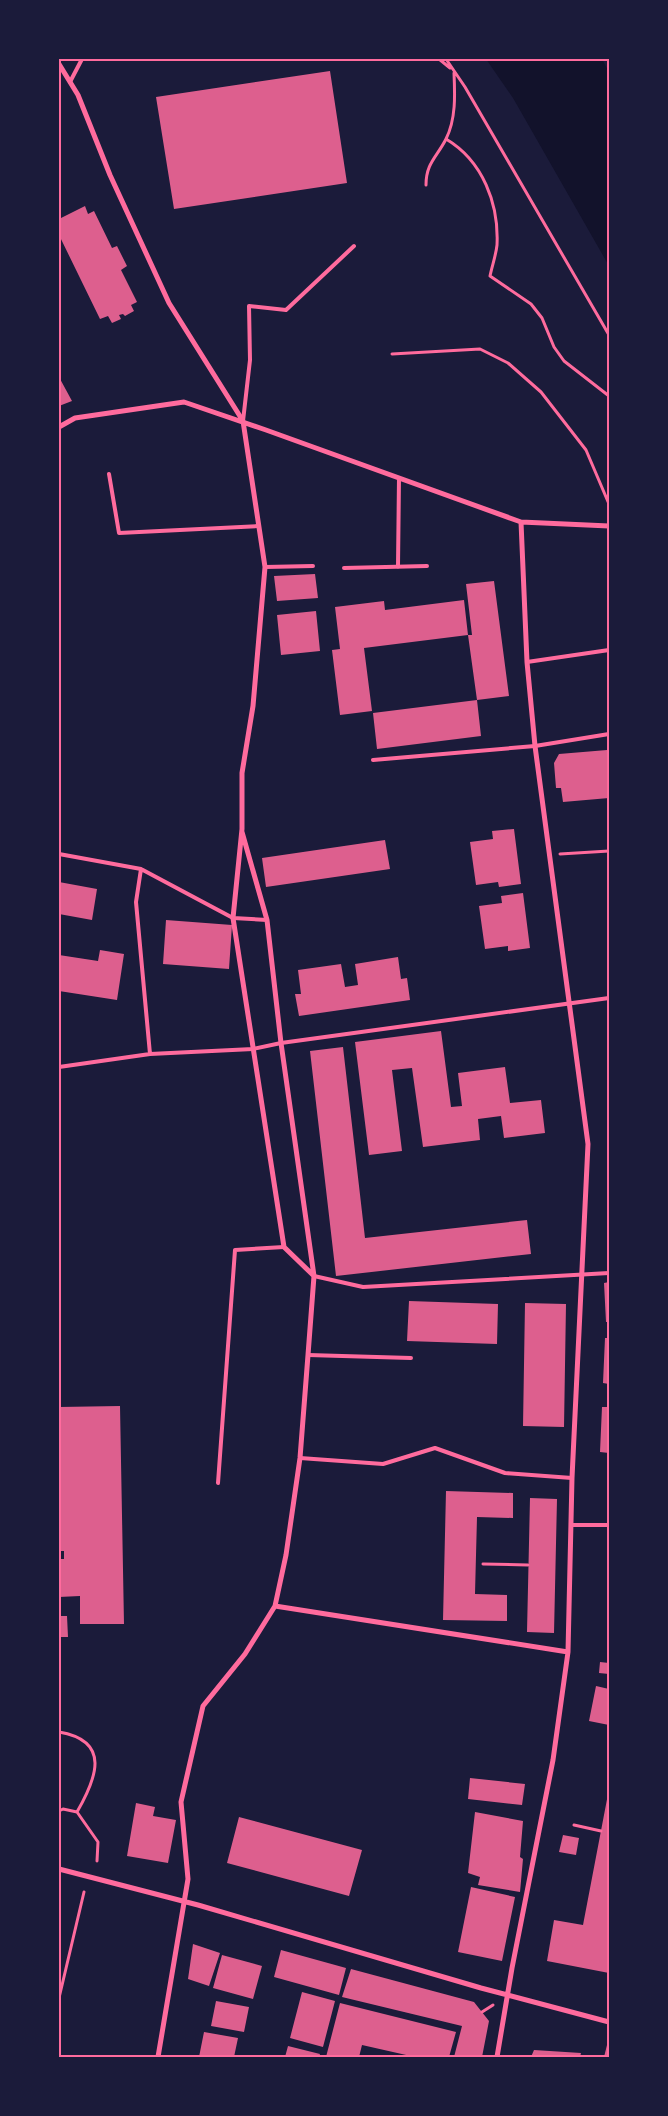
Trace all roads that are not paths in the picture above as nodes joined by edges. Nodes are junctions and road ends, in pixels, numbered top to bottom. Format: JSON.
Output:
{"nodes":[{"id":1,"x":82,"y":59,"type":"edge"},
{"id":2,"x":59,"y":64,"type":"edge"},
{"id":3,"x":70,"y":82,"type":"junction"},
{"id":4,"x":354,"y":246,"type":"dead end"},
{"id":5,"x":243,"y":421,"type":"junction"},
{"id":6,"x":59,"y":427,"type":"edge"},
{"id":7,"x":109,"y":474,"type":"dead end"},
{"id":8,"x":399,"y":478,"type":"junction"},
{"id":9,"x":522,"y":522,"type":"junction"},
{"id":10,"x":259,"y":526,"type":"junction"},
{"id":11,"x":609,"y":526,"type":"edge"},
{"id":12,"x":265,"y":566,"type":"junction"},
{"id":13,"x":313,"y":566,"type":"dead end"},
{"id":14,"x":427,"y":566,"type":"dead end"},
{"id":15,"x":398,"y":567,"type":"junction"},
{"id":16,"x":344,"y":568,"type":"dead end"},
{"id":17,"x":609,"y":650,"type":"edge"},
{"id":18,"x":528,"y":662,"type":"junction"},
{"id":19,"x":609,"y":734,"type":"edge"},
{"id":20,"x":535,"y":746,"type":"junction"},
{"id":21,"x":373,"y":760,"type":"dead end"},
{"id":22,"x":242,"y":829,"type":"junction"},
{"id":23,"x":59,"y":854,"type":"edge"},
{"id":24,"x":141,"y":870,"type":"junction"},
{"id":25,"x":233,"y":918,"type":"junction"},
{"id":26,"x":267,"y":920,"type":"junction"},
{"id":27,"x":609,"y":998,"type":"edge"},
{"id":28,"x":570,"y":1004,"type":"junction"},
{"id":29,"x":281,"y":1043,"type":"junction"},
{"id":30,"x":253,"y":1050,"type":"junction"},
{"id":31,"x":150,"y":1054,"type":"junction"},
{"id":32,"x":59,"y":1066,"type":"edge"},
{"id":33,"x":284,"y":1247,"type":"junction"},
{"id":34,"x":609,"y":1273,"type":"edge"},
{"id":35,"x":583,"y":1275,"type":"junction"},
{"id":36,"x":314,"y":1276,"type":"junction"},
{"id":37,"x":308,"y":1355,"type":"junction"},
{"id":38,"x":411,"y":1358,"type":"dead end"},
{"id":39,"x":300,"y":1458,"type":"junction"},
{"id":40,"x":572,"y":1478,"type":"junction"},
{"id":41,"x":218,"y":1483,"type":"dead end"},
{"id":42,"x":571,"y":1525,"type":"junction"},
{"id":43,"x":609,"y":1525,"type":"edge"},
{"id":44,"x":275,"y":1606,"type":"junction"},
{"id":45,"x":568,"y":1652,"type":"junction"},
{"id":46,"x":59,"y":1869,"type":"edge"},
{"id":47,"x":184,"y":1901,"type":"junction"},
{"id":48,"x":507,"y":1995,"type":"junction"},
{"id":49,"x":609,"y":2022,"type":"edge"},
{"id":50,"x":158,"y":2057,"type":"edge"},
{"id":51,"x":497,"y":2057,"type":"edge"}],
"edges":[{"from":1,"to":3,"type":"lane"},
{"from":2,"to":3,"type":"street"},
{"from":3,"to":5,"type":"street"},
{"from":4,"to":5,"type":"lane"},
{"from":5,"to":6,"type":"street"},
{"from":5,"to":8,"type":"street"},
{"from":5,"to":10,"type":"street"},
{"from":7,"to":10,"type":"lane"},
{"from":8,"to":9,"type":"street"},
{"from":8,"to":15,"type":"lane"},
{"from":9,"to":11,"type":"street"},
{"from":9,"to":18,"type":"street"},
{"from":10,"to":12,"type":"street"},
{"from":12,"to":13,"type":"lane"},
{"from":12,"to":22,"type":"street"},
{"from":14,"to":15,"type":"lane"},
{"from":15,"to":16,"type":"lane"},
{"from":17,"to":18,"type":"lane"},
{"from":18,"to":20,"type":"street"},
{"from":19,"to":20,"type":"lane"},
{"from":20,"to":21,"type":"lane"},
{"from":20,"to":28,"type":"street"},
{"from":22,"to":25,"type":"street"},
{"from":22,"to":26,"type":"street"},
{"from":23,"to":24,"type":"lane"},
{"from":24,"to":25,"type":"lane"},
{"from":24,"to":31,"type":"lane"},
{"from":25,"to":26,"type":"lane"},
{"from":25,"to":30,"type":"street"},
{"from":26,"to":29,"type":"street"},
{"from":27,"to":28,"type":"lane"},
{"from":28,"to":29,"type":"lane"},
{"from":28,"to":35,"type":"street"},
{"from":29,"to":30,"type":"lane"},
{"from":29,"to":36,"type":"street"},
{"from":30,"to":31,"type":"lane"},
{"from":30,"to":33,"type":"street"},
{"from":31,"to":32,"type":"lane"},
{"from":33,"to":36,"type":"street"},
{"from":33,"to":41,"type":"lane"},
{"from":34,"to":35,"type":"lane"},
{"from":35,"to":36,"type":"lane"},
{"from":35,"to":40,"type":"street"},
{"from":36,"to":37,"type":"street"},
{"from":37,"to":38,"type":"lane"},
{"from":37,"to":39,"type":"street"},
{"from":39,"to":40,"type":"lane"},
{"from":39,"to":44,"type":"street"},
{"from":40,"to":42,"type":"street"},
{"from":42,"to":43,"type":"lane"},
{"from":42,"to":45,"type":"street"},
{"from":44,"to":45,"type":"street"},
{"from":44,"to":47,"type":"street"},
{"from":45,"to":48,"type":"street"},
{"from":46,"to":47,"type":"street"},
{"from":47,"to":48,"type":"street"},
{"from":47,"to":50,"type":"street"},
{"from":48,"to":49,"type":"street"},
{"from":48,"to":51,"type":"street"}]}
